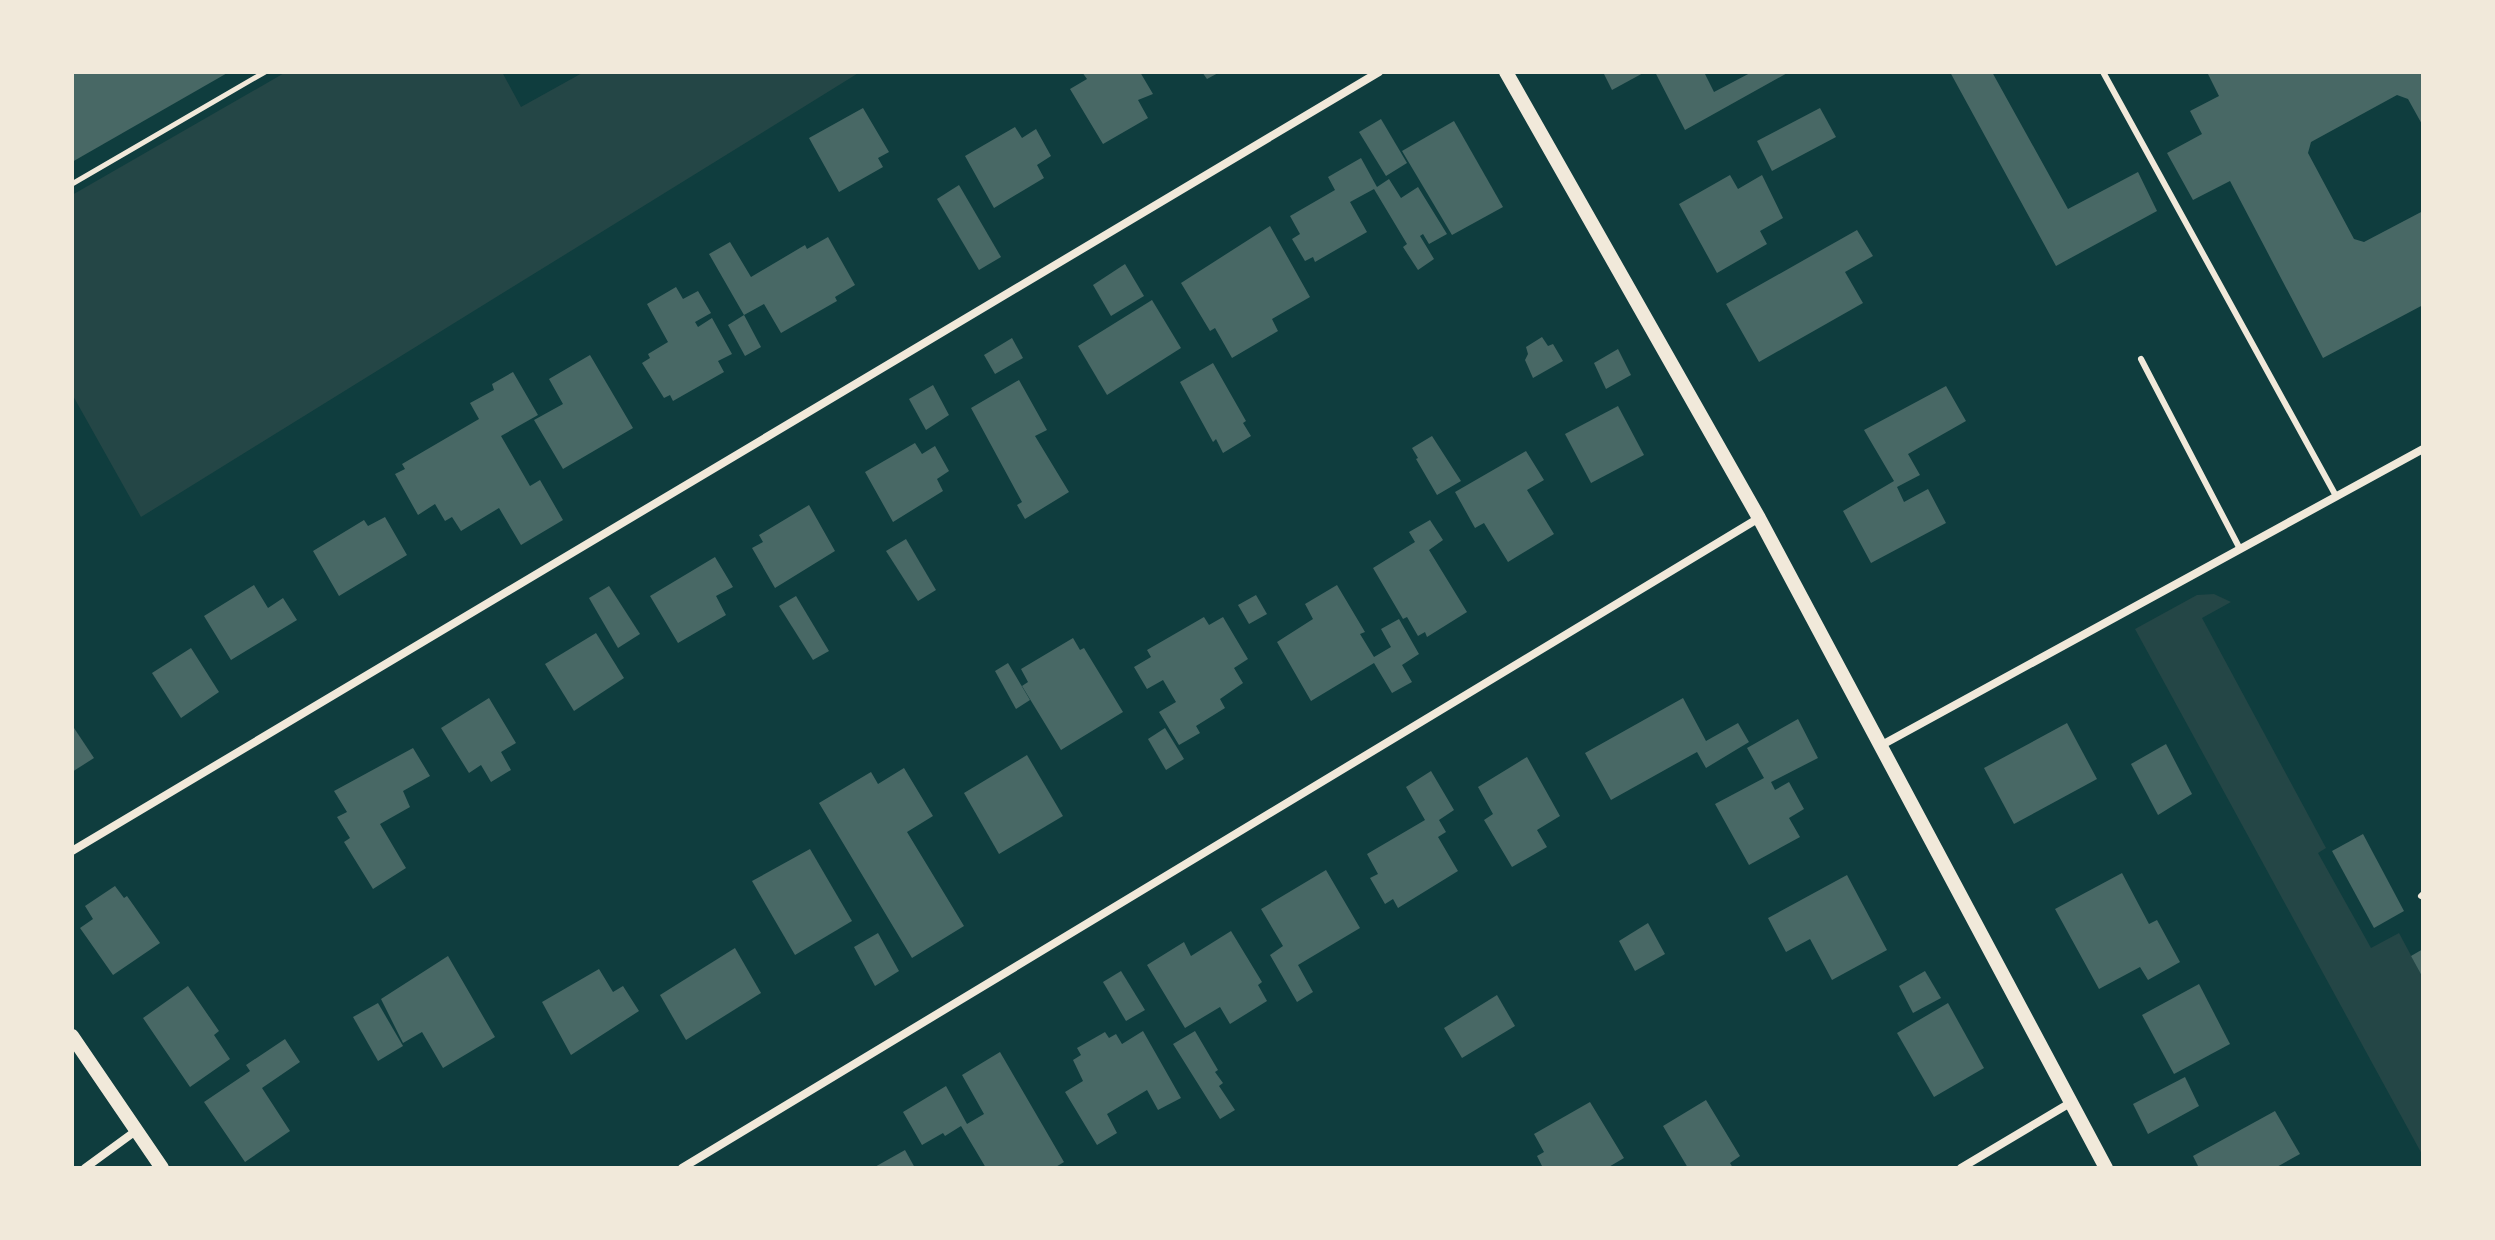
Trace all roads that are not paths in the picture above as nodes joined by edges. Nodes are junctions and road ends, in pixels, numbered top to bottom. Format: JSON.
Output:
{"nodes":[{"id":1,"x":1379,"y":72,"type":"edge"},
{"id":2,"x":1506,"y":72,"type":"edge"},
{"id":3,"x":2103,"y":72,"type":"edge"},
{"id":4,"x":2141,"y":359,"type":"dead end"},
{"id":5,"x":2423,"y":449,"type":"edge"},
{"id":6,"x":2336,"y":496,"type":"junction"},
{"id":7,"x":1759,"y":518,"type":"junction"},
{"id":8,"x":2240,"y":549,"type":"junction"},
{"id":9,"x":1879,"y":746,"type":"junction"},
{"id":10,"x":72,"y":851,"type":"edge"},
{"id":11,"x":72,"y":1036,"type":"edge"},
{"id":12,"x":2070,"y":1103,"type":"junction"},
{"id":13,"x":137,"y":1130,"type":"junction"},
{"id":14,"x":85,"y":1168,"type":"edge"},
{"id":15,"x":162,"y":1168,"type":"edge"},
{"id":16,"x":682,"y":1168,"type":"edge"},
{"id":17,"x":1961,"y":1168,"type":"edge"},
{"id":18,"x":2106,"y":1168,"type":"edge"}],
"edges":[{"from":1,"to":10,"type":"street"},
{"from":2,"to":7,"type":"street"},
{"from":3,"to":6,"type":"lane"},
{"from":4,"to":8,"type":"lane"},
{"from":5,"to":6,"type":"street"},
{"from":6,"to":8,"type":"street"},
{"from":7,"to":9,"type":"street"},
{"from":7,"to":16,"type":"street"},
{"from":8,"to":9,"type":"street"},
{"from":9,"to":12,"type":"street"},
{"from":11,"to":13,"type":"street"},
{"from":12,"to":17,"type":"street"},
{"from":12,"to":18,"type":"street"},
{"from":13,"to":14,"type":"street"},
{"from":13,"to":15,"type":"street"}]}
